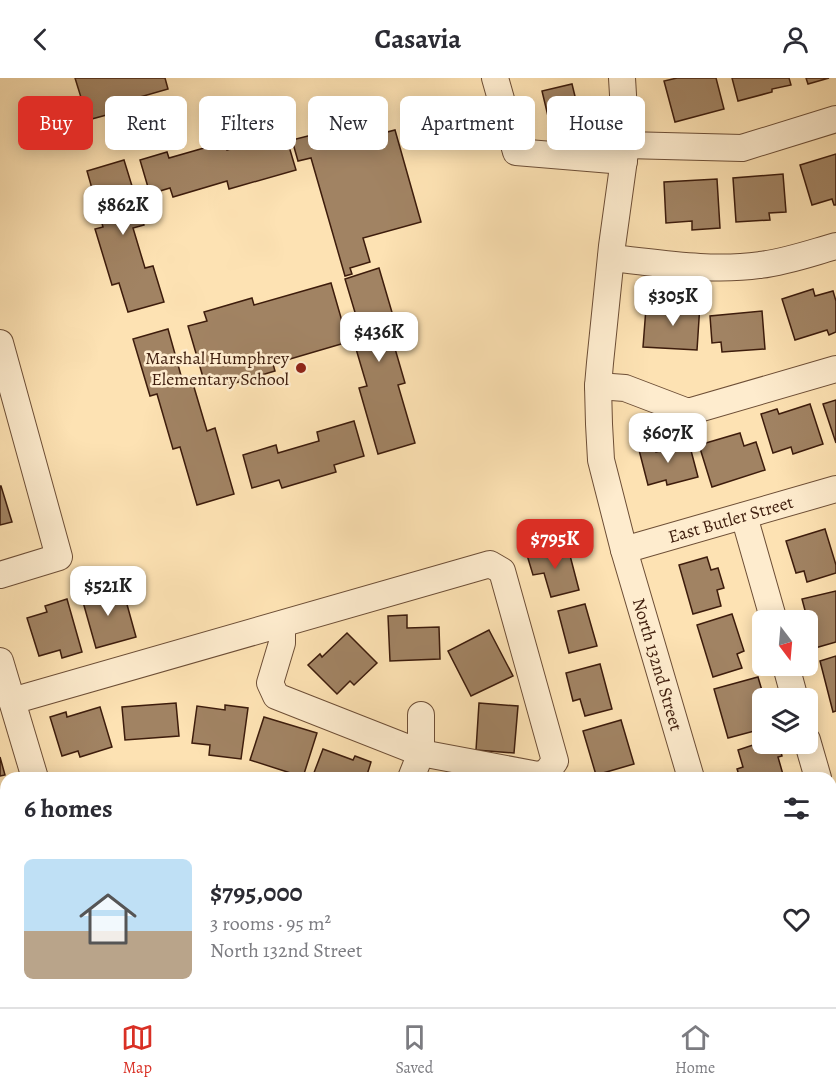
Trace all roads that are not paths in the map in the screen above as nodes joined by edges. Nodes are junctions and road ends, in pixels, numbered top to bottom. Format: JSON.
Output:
{"nodes":[{"id":1,"x":495,"y":78,"type":"edge"},
{"id":2,"x":622,"y":78,"type":"edge"},
{"id":3,"x":836,"y":119,"type":"edge"},
{"id":4,"x":625,"y":153,"type":"junction"},
{"id":5,"x":836,"y":246,"type":"edge"},
{"id":6,"x":611,"y":258,"type":"junction"},
{"id":7,"x":0,"y":346,"type":"edge"},
{"id":8,"x":836,"y":369,"type":"edge"},
{"id":9,"x":598,"y":386,"type":"junction"},
{"id":10,"x":836,"y":489,"type":"edge"},
{"id":11,"x":744,"y":516,"type":"junction"},
{"id":12,"x":624,"y":550,"type":"junction"},
{"id":13,"x":0,"y":575,"type":"edge"},
{"id":14,"x":771,"y":610,"type":"edge"},
{"id":15,"x":282,"y":624,"type":"junction"},
{"id":16,"x":0,"y":661,"type":"edge"},
{"id":17,"x":12,"y":701,"type":"junction"},
{"id":18,"x":421,"y":716,"type":"dead end"},
{"id":19,"x":421,"y":753,"type":"junction"},
{"id":20,"x":811,"y":754,"type":"edge"},
{"id":21,"x":33,"y":772,"type":"edge"},
{"id":22,"x":413,"y":772,"type":"edge"},
{"id":23,"x":522,"y":772,"type":"edge"},
{"id":24,"x":545,"y":772,"type":"edge"},
{"id":25,"x":689,"y":772,"type":"edge"},
{"id":26,"x":816,"y":772,"type":"edge"}],
"edges":[{"from":1,"to":4,"type":"street"},
{"from":2,"to":4,"type":"street","name":"North 132nd Street"},
{"from":3,"to":4,"type":"street"},
{"from":4,"to":6,"type":"street","name":"North 132nd Street"},
{"from":5,"to":6,"type":"street"},
{"from":6,"to":9,"type":"street","name":"North 132nd Street"},
{"from":7,"to":13,"type":"street"},
{"from":8,"to":9,"type":"street"},
{"from":9,"to":12,"type":"street","name":"North 132nd Street"},
{"from":10,"to":11,"type":"street","name":"East Butler Street"},
{"from":11,"to":12,"type":"street","name":"East Butler Street"},
{"from":11,"to":14,"type":"street"},
{"from":12,"to":25,"type":"street","name":"North 132nd Street"},
{"from":15,"to":17,"type":"street"},
{"from":15,"to":19,"type":"street"},
{"from":15,"to":24,"type":"street"},
{"from":16,"to":17,"type":"street"},
{"from":17,"to":21,"type":"street"},
{"from":18,"to":19,"type":"street"},
{"from":19,"to":22,"type":"street"},
{"from":19,"to":23,"type":"street"},
{"from":20,"to":26,"type":"street"}]}
